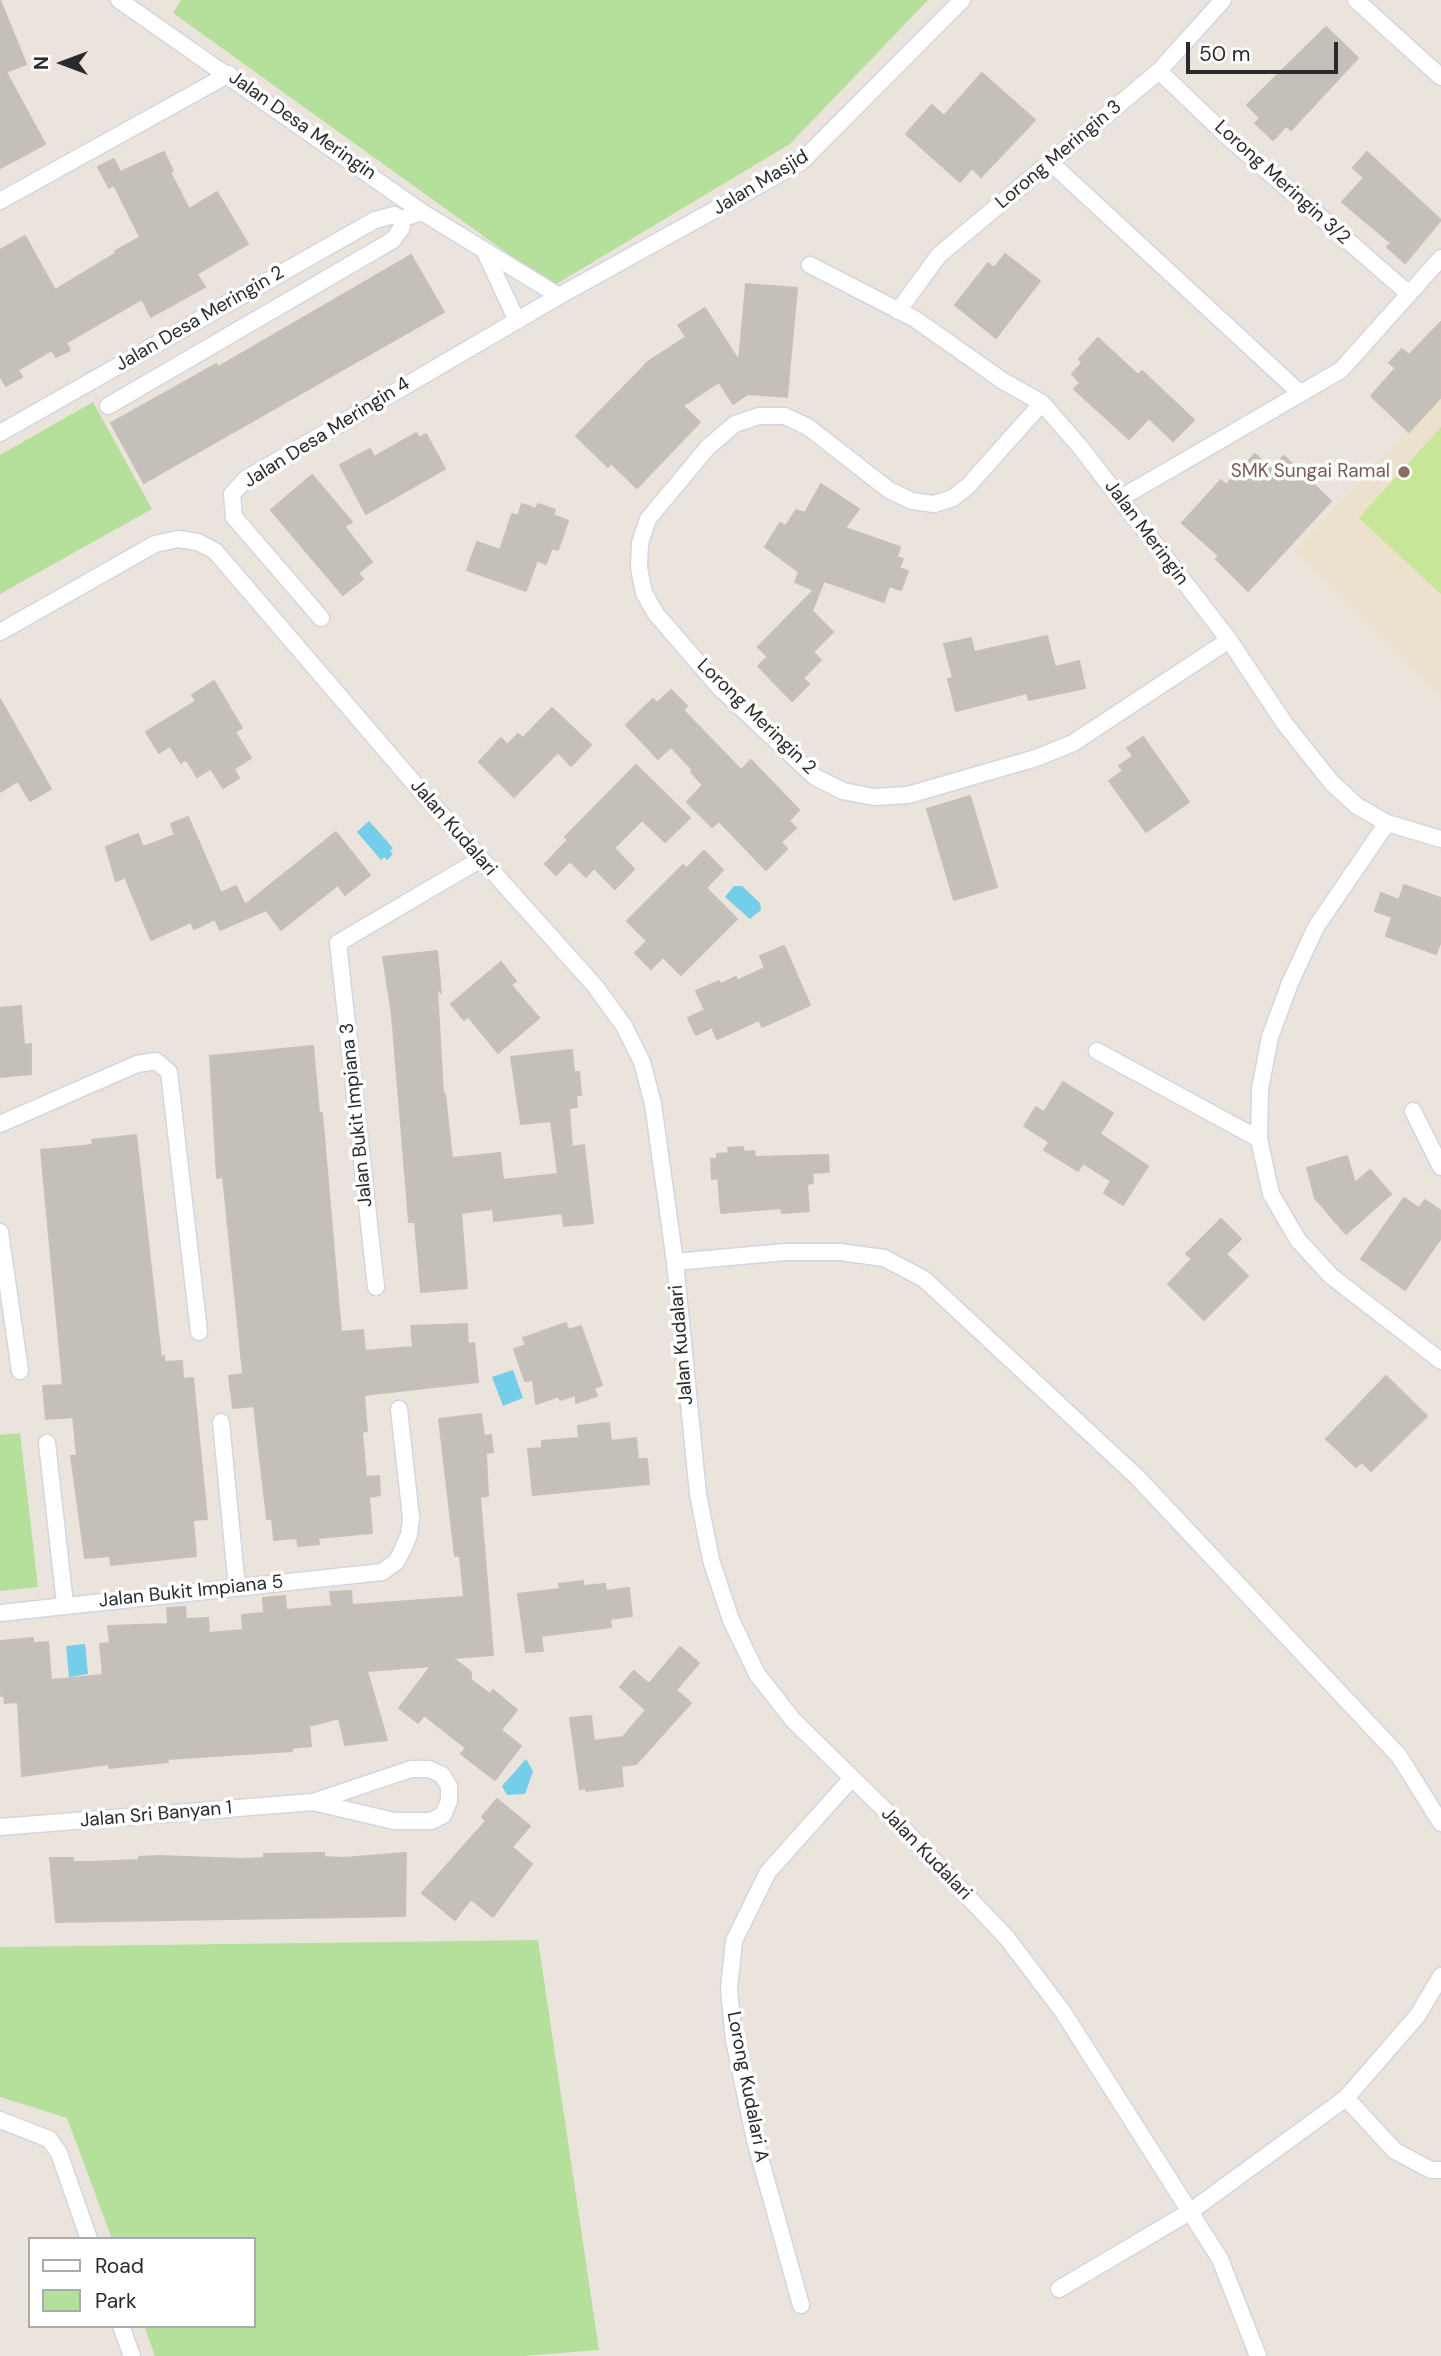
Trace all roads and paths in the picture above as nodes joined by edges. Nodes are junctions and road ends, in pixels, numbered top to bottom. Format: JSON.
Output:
{"nodes":[{"id":1,"x":120,"y":0,"type":"edge"},
{"id":2,"x":962,"y":0,"type":"edge"},
{"id":3,"x":1223,"y":0,"type":"edge"},
{"id":4,"x":1356,"y":0,"type":"edge"},
{"id":5,"x":1159,"y":71,"type":"junction"},
{"id":6,"x":229,"y":74,"type":"junction"},
{"id":7,"x":1441,"y":77,"type":"edge"},
{"id":8,"x":1051,"y":162,"type":"junction"},
{"id":9,"x":0,"y":201,"type":"edge"},
{"id":10,"x":422,"y":212,"type":"junction"},
{"id":11,"x":401,"y":219,"type":"junction"},
{"id":12,"x":485,"y":252,"type":"junction"},
{"id":13,"x":1441,"y":258,"type":"edge"},
{"id":14,"x":810,"y":265,"type":"dead end"},
{"id":15,"x":1408,"y":293,"type":"junction"},
{"id":16,"x":559,"y":296,"type":"junction"},
{"id":17,"x":898,"y":311,"type":"junction"},
{"id":18,"x":517,"y":321,"type":"junction"},
{"id":19,"x":1301,"y":394,"type":"junction"},
{"id":20,"x":1042,"y":403,"type":"junction"},
{"id":21,"x":108,"y":407,"type":"dead end"},
{"id":22,"x":0,"y":433,"type":"edge"},
{"id":23,"x":1119,"y":499,"type":"junction"},
{"id":24,"x":321,"y":618,"type":"dead end"},
{"id":25,"x":0,"y":632,"type":"edge"},
{"id":26,"x":1229,"y":640,"type":"junction"},
{"id":27,"x":1387,"y":823,"type":"junction"},
{"id":28,"x":1441,"y":839,"type":"edge"},
{"id":29,"x":481,"y":859,"type":"junction"},
{"id":30,"x":1097,"y":1051,"type":"dead end"},
{"id":31,"x":1413,"y":1111,"type":"dead end"},
{"id":32,"x":0,"y":1124,"type":"edge"},
{"id":33,"x":1259,"y":1139,"type":"junction"},
{"id":34,"x":1441,"y":1167,"type":"edge"},
{"id":35,"x":0,"y":1232,"type":"edge"},
{"id":36,"x":675,"y":1262,"type":"junction"},
{"id":37,"x":376,"y":1287,"type":"dead end"},
{"id":38,"x":199,"y":1332,"type":"dead end"},
{"id":39,"x":1441,"y":1361,"type":"edge"},
{"id":40,"x":20,"y":1371,"type":"dead end"},
{"id":41,"x":399,"y":1409,"type":"dead end"},
{"id":42,"x":222,"y":1422,"type":"dead end"},
{"id":43,"x":47,"y":1443,"type":"dead end"},
{"id":44,"x":237,"y":1588,"type":"junction"},
{"id":45,"x":65,"y":1604,"type":"junction"},
{"id":46,"x":0,"y":1613,"type":"edge"},
{"id":47,"x":852,"y":1778,"type":"junction"},
{"id":48,"x":313,"y":1802,"type":"junction"},
{"id":49,"x":1441,"y":1823,"type":"edge"},
{"id":50,"x":0,"y":1827,"type":"edge"},
{"id":51,"x":1441,"y":1976,"type":"edge"},
{"id":52,"x":1346,"y":2098,"type":"junction"},
{"id":53,"x":0,"y":2120,"type":"edge"},
{"id":54,"x":1441,"y":2170,"type":"edge"},
{"id":55,"x":1191,"y":2211,"type":"junction"},
{"id":56,"x":88,"y":2237,"type":"edge"},
{"id":57,"x":1059,"y":2289,"type":"dead end"},
{"id":58,"x":801,"y":2305,"type":"dead end"},
{"id":59,"x":122,"y":2328,"type":"edge"},
{"id":60,"x":132,"y":2356,"type":"edge"},
{"id":61,"x":1258,"y":2356,"type":"edge"}],
"edges":[{"from":1,"to":6,"type":"street","name":"Jalan Desa Meringin"},
{"from":2,"to":16,"type":"street","name":"Jalan Masjid"},
{"from":3,"to":5,"type":"street","name":"Lorong Meringin 3"},
{"from":4,"to":7,"type":"street"},
{"from":5,"to":8,"type":"street","name":"Lorong Meringin 3"},
{"from":5,"to":15,"type":"street","name":"Lorong Meringin 3/2"},
{"from":6,"to":9,"type":"street"},
{"from":6,"to":10,"type":"street","name":"Jalan Desa Meringin"},
{"from":8,"to":17,"type":"street","name":"Lorong Meringin 3"},
{"from":8,"to":19,"type":"street"},
{"from":10,"to":11,"type":"street","name":"Jalan Desa Meringin 2"},
{"from":10,"to":12,"type":"street","name":"Jalan Desa Meringin"},
{"from":11,"to":21,"type":"street","name":"Jalan Desa Meringin 2"},
{"from":11,"to":22,"type":"street","name":"Jalan Desa Meringin 2"},
{"from":12,"to":16,"type":"street","name":"Jalan Desa Meringin"},
{"from":12,"to":18,"type":"street"},
{"from":13,"to":15,"type":"street"},
{"from":14,"to":17,"type":"street","name":"Jalan Meringin"},
{"from":15,"to":19,"type":"street"},
{"from":16,"to":18,"type":"street","name":"Jalan Desa Meringin 4"},
{"from":17,"to":20,"type":"street","name":"Jalan Meringin"},
{"from":18,"to":24,"type":"street","name":"Jalan Desa Meringin 4"},
{"from":19,"to":23,"type":"street"},
{"from":20,"to":23,"type":"street","name":"Jalan Meringin"},
{"from":20,"to":26,"type":"street","name":"Lorong Meringin 2"},
{"from":23,"to":26,"type":"street","name":"Jalan Meringin"},
{"from":25,"to":29,"type":"street","name":"Jalan Kudalari"},
{"from":26,"to":27,"type":"street","name":"Jalan Meringin"},
{"from":27,"to":28,"type":"street","name":"Jalan Meringin"},
{"from":27,"to":33,"type":"street"},
{"from":29,"to":36,"type":"street","name":"Jalan Kudalari"},
{"from":29,"to":37,"type":"street","name":"Jalan Bukit Impiana 3"},
{"from":30,"to":33,"type":"street"},
{"from":31,"to":34,"type":"street"},
{"from":32,"to":38,"type":"street"},
{"from":33,"to":39,"type":"street"},
{"from":35,"to":40,"type":"street"},
{"from":36,"to":47,"type":"street","name":"Jalan Kudalari"},
{"from":36,"to":49,"type":"street"},
{"from":41,"to":44,"type":"street","name":"Jalan Bukit Impiana 5"},
{"from":42,"to":44,"type":"street"},
{"from":43,"to":45,"type":"street"},
{"from":44,"to":45,"type":"street","name":"Jalan Bukit Impiana 5"},
{"from":45,"to":46,"type":"street","name":"Jalan Bukit Impiana 5"},
{"from":47,"to":55,"type":"street","name":"Jalan Kudalari"},
{"from":47,"to":58,"type":"street","name":"Lorong Kudalari A"},
{"from":48,"to":48,"type":"street","name":"Jalan Sri Banyan 1"},
{"from":48,"to":50,"type":"street","name":"Jalan Sri Banyan 1"},
{"from":51,"to":52,"type":"street"},
{"from":52,"to":54,"type":"street"},
{"from":52,"to":55,"type":"street"},
{"from":53,"to":56,"type":"street"},
{"from":55,"to":57,"type":"street"},
{"from":55,"to":61,"type":"street","name":"Jalan Kudalari"},
{"from":59,"to":60,"type":"street"}]}
